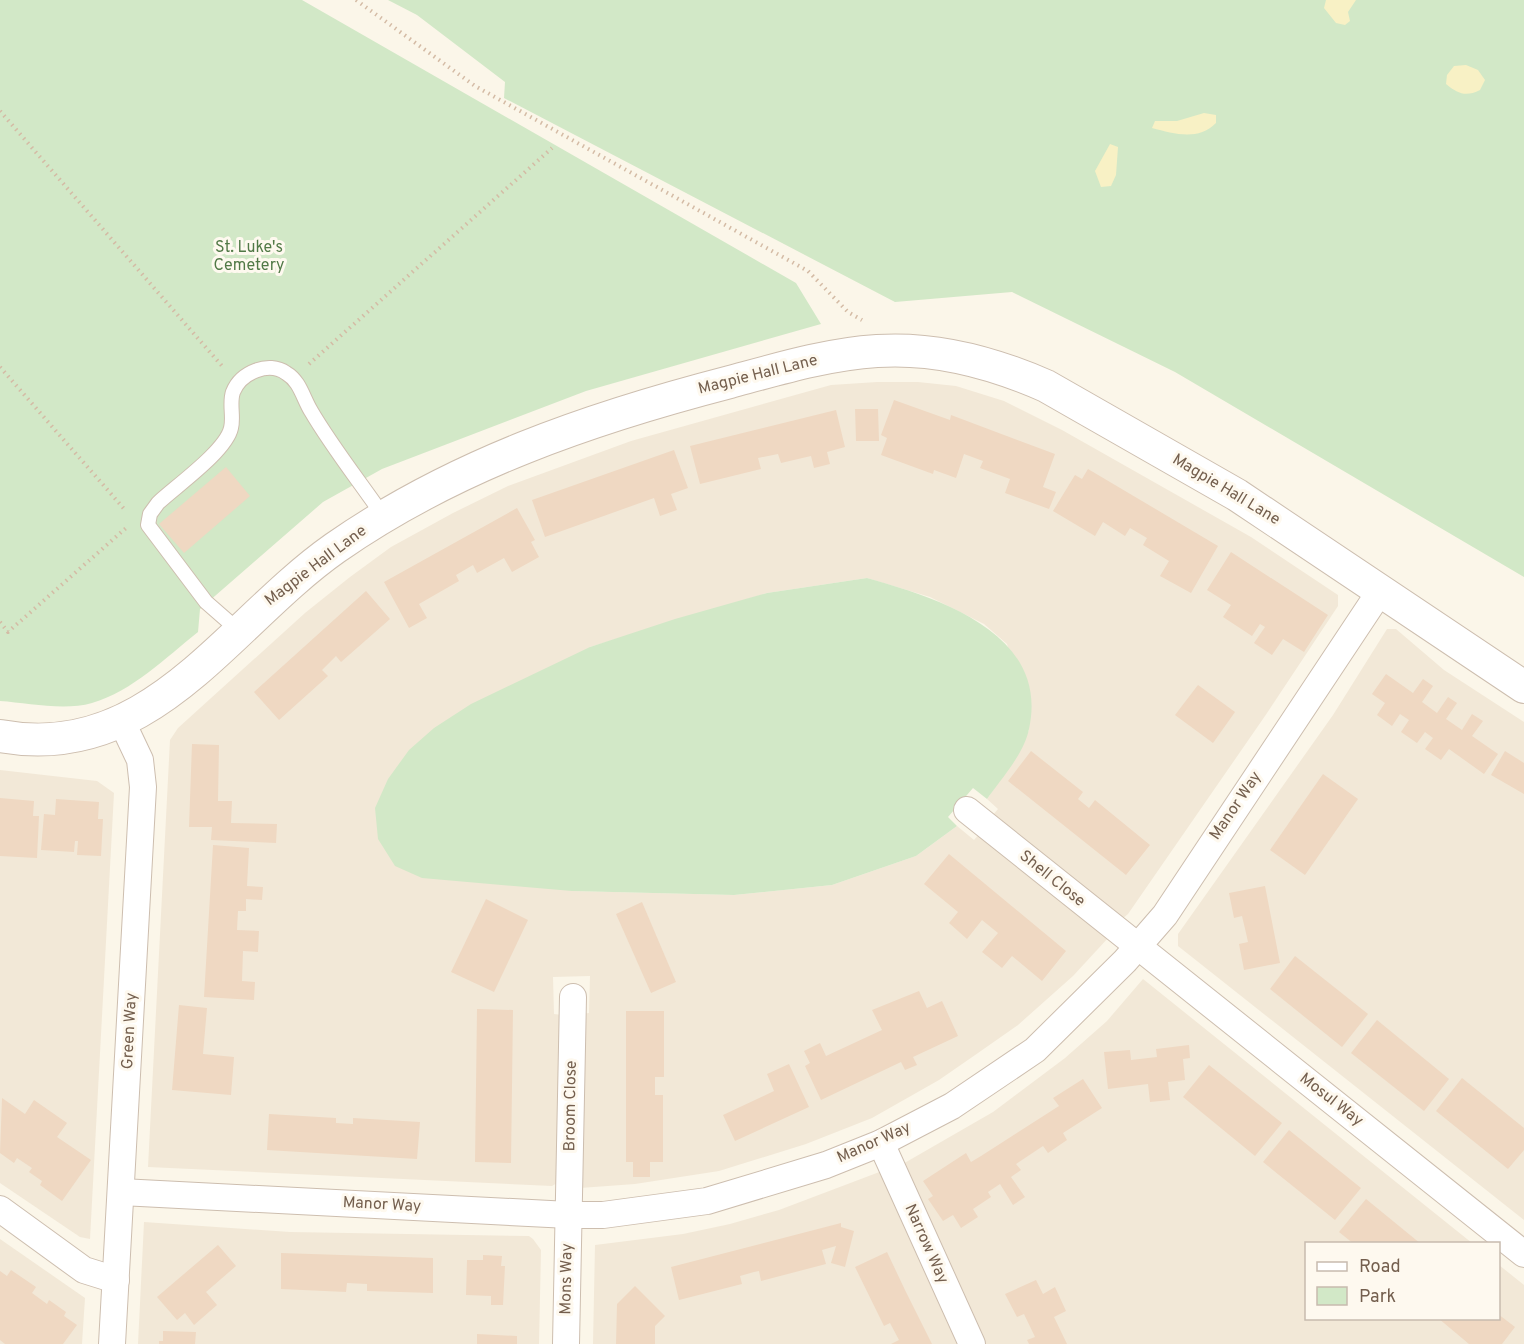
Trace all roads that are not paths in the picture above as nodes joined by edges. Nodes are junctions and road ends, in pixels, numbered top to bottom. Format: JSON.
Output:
{"nodes":[{"id":1,"x":384,"y":517,"type":"junction"},
{"id":2,"x":1381,"y":590,"type":"junction"},
{"id":3,"x":238,"y":630,"type":"junction"},
{"id":4,"x":1524,"y":687,"type":"edge"},
{"id":5,"x":122,"y":722,"type":"junction"},
{"id":6,"x":0,"y":736,"type":"edge"},
{"id":7,"x":967,"y":810,"type":"dead end"},
{"id":8,"x":1138,"y":946,"type":"junction"},
{"id":9,"x":573,"y":997,"type":"dead end"},
{"id":10,"x":881,"y":1143,"type":"junction"},
{"id":11,"x":121,"y":1192,"type":"junction"},
{"id":12,"x":0,"y":1209,"type":"edge"},
{"id":13,"x":569,"y":1215,"type":"junction"},
{"id":14,"x":1524,"y":1254,"type":"edge"},
{"id":15,"x":116,"y":1280,"type":"junction"},
{"id":16,"x":112,"y":1344,"type":"edge"},
{"id":17,"x":566,"y":1344,"type":"edge"},
{"id":18,"x":972,"y":1344,"type":"edge"}],
"edges":[{"from":1,"to":2,"type":"street","name":"Magpie Hall Lane"},
{"from":1,"to":3,"type":"street","name":"Magpie Hall Lane"},
{"from":1,"to":3,"type":"lane"},
{"from":2,"to":4,"type":"street","name":"Magpie Hall Lane"},
{"from":2,"to":8,"type":"street","name":"Manor Way"},
{"from":3,"to":5,"type":"street","name":"Magpie Hall Lane"},
{"from":5,"to":6,"type":"street","name":"Magpie Hall Lane"},
{"from":5,"to":11,"type":"street","name":"Green Way"},
{"from":7,"to":8,"type":"street","name":"Shell Close"},
{"from":8,"to":10,"type":"street","name":"Manor Way"},
{"from":8,"to":14,"type":"street","name":"Mosul Way"},
{"from":9,"to":13,"type":"street","name":"Broom Close"},
{"from":10,"to":13,"type":"street","name":"Manor Way"},
{"from":10,"to":18,"type":"street","name":"Narrow Way"},
{"from":11,"to":13,"type":"street","name":"Manor Way"},
{"from":11,"to":15,"type":"street","name":"Green Way"},
{"from":12,"to":15,"type":"street"},
{"from":13,"to":17,"type":"street","name":"Mons Way"},
{"from":15,"to":16,"type":"street","name":"Green Way"}]}
